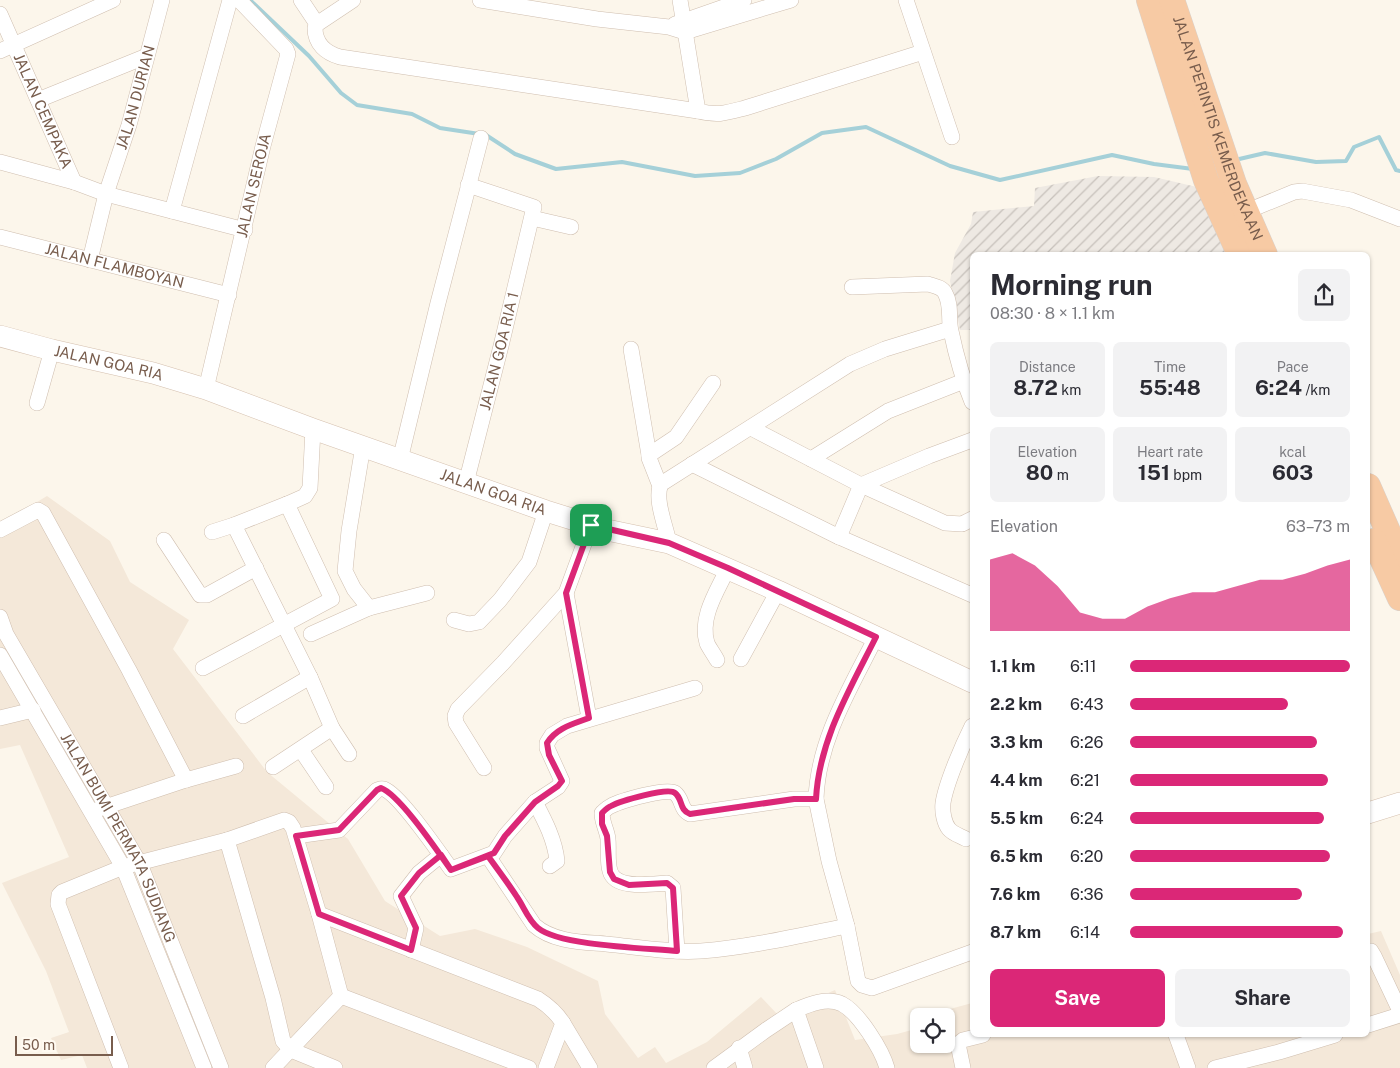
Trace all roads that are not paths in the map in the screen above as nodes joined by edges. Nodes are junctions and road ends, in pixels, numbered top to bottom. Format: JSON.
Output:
{"nodes":[{"id":1,"x":113,"y":0,"type":"edge"},
{"id":2,"x":162,"y":0,"type":"edge"},
{"id":3,"x":230,"y":0,"type":"edge"},
{"id":4,"x":239,"y":0,"type":"edge"},
{"id":5,"x":301,"y":0,"type":"edge"},
{"id":6,"x":353,"y":0,"type":"edge"},
{"id":7,"x":480,"y":0,"type":"edge"},
{"id":8,"x":680,"y":0,"type":"edge"},
{"id":9,"x":744,"y":0,"type":"edge"},
{"id":10,"x":791,"y":0,"type":"edge"},
{"id":11,"x":906,"y":0,"type":"edge"},
{"id":12,"x":1149,"y":0,"type":"edge"},
{"id":13,"x":1172,"y":0,"type":"edge"},
{"id":14,"x":0,"y":14,"type":"edge"},
{"id":15,"x":317,"y":24,"type":"junction"},
{"id":16,"x":679,"y":26,"type":"junction"},
{"id":17,"x":14,"y":44,"type":"junction"},
{"id":18,"x":0,"y":51,"type":"edge"},
{"id":19,"x":923,"y":52,"type":"junction"},
{"id":20,"x":147,"y":56,"type":"junction"},
{"id":21,"x":38,"y":100,"type":"junction"},
{"id":22,"x":698,"y":111,"type":"junction"},
{"id":23,"x":952,"y":137,"type":"dead end"},
{"id":24,"x":481,"y":138,"type":"dead end"},
{"id":25,"x":0,"y":162,"type":"edge"},
{"id":26,"x":74,"y":182,"type":"junction"},
{"id":27,"x":468,"y":185,"type":"junction"},
{"id":28,"x":106,"y":194,"type":"junction"},
{"id":29,"x":172,"y":211,"type":"junction"},
{"id":30,"x":1245,"y":212,"type":"junction"},
{"id":31,"x":532,"y":218,"type":"junction"},
{"id":32,"x":1400,"y":220,"type":"edge"},
{"id":33,"x":571,"y":227,"type":"dead end"},
{"id":34,"x":245,"y":230,"type":"junction"},
{"id":35,"x":0,"y":237,"type":"edge"},
{"id":36,"x":1239,"y":252,"type":"edge"},
{"id":37,"x":1264,"y":252,"type":"edge"},
{"id":38,"x":90,"y":260,"type":"junction"},
{"id":39,"x":852,"y":287,"type":"dead end"},
{"id":40,"x":229,"y":295,"type":"junction"},
{"id":41,"x":950,"y":329,"type":"junction"},
{"id":42,"x":0,"y":336,"type":"edge"},
{"id":43,"x":631,"y":349,"type":"dead end"},
{"id":44,"x":52,"y":350,"type":"junction"},
{"id":45,"x":964,"y":381,"type":"junction"},
{"id":46,"x":713,"y":383,"type":"dead end"},
{"id":47,"x":206,"y":389,"type":"junction"},
{"id":48,"x":970,"y":397,"type":"edge"},
{"id":49,"x":37,"y":403,"type":"dead end"},
{"id":50,"x":751,"y":428,"type":"junction"},
{"id":51,"x":313,"y":429,"type":"junction"},
{"id":52,"x":970,"y":441,"type":"edge"},
{"id":53,"x":362,"y":446,"type":"junction"},
{"id":54,"x":649,"y":455,"type":"junction"},
{"id":55,"x":811,"y":459,"type":"junction"},
{"id":56,"x":400,"y":460,"type":"junction"},
{"id":57,"x":692,"y":464,"type":"junction"},
{"id":58,"x":466,"y":483,"type":"junction"},
{"id":59,"x":861,"y":485,"type":"junction"},
{"id":60,"x":660,"y":486,"type":"junction"},
{"id":61,"x":1370,"y":491,"type":"edge"},
{"id":62,"x":287,"y":504,"type":"junction"},
{"id":63,"x":546,"y":511,"type":"junction"},
{"id":64,"x":234,"y":525,"type":"junction"},
{"id":65,"x":591,"y":525,"type":"junction"},
{"id":66,"x":970,"y":525,"type":"edge"},
{"id":67,"x":0,"y":530,"type":"edge"},
{"id":68,"x":212,"y":532,"type":"dead end"},
{"id":69,"x":1370,"y":532,"type":"edge"},
{"id":70,"x":839,"y":537,"type":"junction"},
{"id":71,"x":164,"y":540,"type":"dead end"},
{"id":72,"x":669,"y":543,"type":"junction"},
{"id":73,"x":1400,"y":559,"type":"edge"},
{"id":74,"x":256,"y":568,"type":"junction"},
{"id":75,"x":728,"y":568,"type":"junction"},
{"id":76,"x":778,"y":591,"type":"junction"},
{"id":77,"x":427,"y":593,"type":"dead end"},
{"id":78,"x":566,"y":593,"type":"junction"},
{"id":79,"x":970,"y":594,"type":"edge"},
{"id":80,"x":1400,"y":598,"type":"edge"},
{"id":81,"x":369,"y":608,"type":"junction"},
{"id":82,"x":0,"y":617,"type":"edge"},
{"id":83,"x":454,"y":620,"type":"dead end"},
{"id":84,"x":284,"y":624,"type":"junction"},
{"id":85,"x":311,"y":634,"type":"dead end"},
{"id":86,"x":876,"y":637,"type":"junction"},
{"id":87,"x":0,"y":655,"type":"edge"},
{"id":88,"x":742,"y":659,"type":"dead end"},
{"id":89,"x":717,"y":660,"type":"dead end"},
{"id":90,"x":203,"y":668,"type":"dead end"},
{"id":91,"x":310,"y":677,"type":"junction"},
{"id":92,"x":970,"y":681,"type":"edge"},
{"id":93,"x":695,"y":688,"type":"dead end"},
{"id":94,"x":33,"y":710,"type":"junction"},
{"id":95,"x":243,"y":716,"type":"dead end"},
{"id":96,"x":0,"y":718,"type":"edge"},
{"id":97,"x":589,"y":718,"type":"junction"},
{"id":98,"x":332,"y":728,"type":"junction"},
{"id":99,"x":970,"y":731,"type":"edge"},
{"id":100,"x":301,"y":750,"type":"junction"},
{"id":101,"x":349,"y":754,"type":"dead end"},
{"id":102,"x":236,"y":766,"type":"dead end"},
{"id":103,"x":273,"y":767,"type":"dead end"},
{"id":104,"x":484,"y":768,"type":"dead end"},
{"id":105,"x":186,"y":780,"type":"junction"},
{"id":106,"x":326,"y":787,"type":"dead end"},
{"id":107,"x":816,"y":799,"type":"junction"},
{"id":108,"x":535,"y":802,"type":"junction"},
{"id":109,"x":1400,"y":804,"type":"edge"},
{"id":110,"x":98,"y":809,"type":"junction"},
{"id":111,"x":1370,"y":813,"type":"edge"},
{"id":112,"x":296,"y":836,"type":"junction"},
{"id":113,"x":227,"y":840,"type":"junction"},
{"id":114,"x":968,"y":840,"type":"edge"},
{"id":115,"x":441,"y":855,"type":"junction"},
{"id":116,"x":488,"y":856,"type":"junction"},
{"id":117,"x":140,"y":864,"type":"junction"},
{"id":118,"x":550,"y":866,"type":"dead end"},
{"id":119,"x":123,"y":867,"type":"junction"},
{"id":120,"x":319,"y":914,"type":"junction"},
{"id":121,"x":847,"y":926,"type":"junction"},
{"id":122,"x":411,"y":950,"type":"junction"},
{"id":123,"x":677,"y":951,"type":"junction"},
{"id":124,"x":1370,"y":951,"type":"edge"},
{"id":125,"x":970,"y":953,"type":"edge"},
{"id":126,"x":341,"y":996,"type":"junction"},
{"id":127,"x":796,"y":1010,"type":"junction"},
{"id":128,"x":1400,"y":1013,"type":"edge"},
{"id":129,"x":563,"y":1023,"type":"junction"},
{"id":130,"x":1370,"y":1024,"type":"edge"},
{"id":131,"x":975,"y":1037,"type":"edge"},
{"id":132,"x":1177,"y":1037,"type":"edge"},
{"id":133,"x":1329,"y":1037,"type":"edge"},
{"id":134,"x":740,"y":1048,"type":"junction"},
{"id":135,"x":291,"y":1050,"type":"junction"},
{"id":136,"x":121,"y":1068,"type":"edge"},
{"id":137,"x":204,"y":1068,"type":"edge"},
{"id":138,"x":221,"y":1068,"type":"edge"},
{"id":139,"x":273,"y":1068,"type":"edge"},
{"id":140,"x":335,"y":1068,"type":"edge"},
{"id":141,"x":529,"y":1068,"type":"edge"},
{"id":142,"x":546,"y":1068,"type":"edge"},
{"id":143,"x":590,"y":1068,"type":"edge"},
{"id":144,"x":714,"y":1068,"type":"edge"},
{"id":145,"x":745,"y":1068,"type":"edge"},
{"id":146,"x":816,"y":1068,"type":"edge"},
{"id":147,"x":887,"y":1068,"type":"edge"},
{"id":148,"x":963,"y":1068,"type":"edge"},
{"id":149,"x":1188,"y":1068,"type":"edge"},
{"id":150,"x":1215,"y":1068,"type":"edge"}],
"edges":[{"from":1,"to":17,"type":"street"},
{"from":2,"to":20,"type":"street","name":"JALAN DURIAN"},
{"from":3,"to":29,"type":"street"},
{"from":4,"to":34,"type":"street","name":"JALAN SEROJA"},
{"from":5,"to":15,"type":"street"},
{"from":6,"to":15,"type":"street"},
{"from":7,"to":16,"type":"street"},
{"from":8,"to":16,"type":"street"},
{"from":9,"to":16,"type":"street"},
{"from":10,"to":16,"type":"street"},
{"from":11,"to":19,"type":"street"},
{"from":12,"to":36,"type":"highway","name":"JALAN PERINTIS KEMERDEKAAN"},
{"from":13,"to":30,"type":"highway","name":"JALAN PERINTIS KEMERDEKAAN"},
{"from":14,"to":17,"type":"street","name":"JALAN CEMPAKA"},
{"from":15,"to":22,"type":"street"},
{"from":16,"to":22,"type":"street"},
{"from":17,"to":18,"type":"street"},
{"from":17,"to":21,"type":"street","name":"JALAN CEMPAKA"},
{"from":19,"to":22,"type":"street"},
{"from":19,"to":23,"type":"street"},
{"from":20,"to":21,"type":"street"},
{"from":20,"to":28,"type":"street","name":"JALAN DURIAN"},
{"from":21,"to":26,"type":"street","name":"JALAN CEMPAKA"},
{"from":24,"to":27,"type":"street"},
{"from":25,"to":26,"type":"street"},
{"from":26,"to":28,"type":"street"},
{"from":27,"to":31,"type":"street"},
{"from":27,"to":56,"type":"street"},
{"from":28,"to":29,"type":"street"},
{"from":28,"to":38,"type":"street","name":"JALAN DURIAN"},
{"from":29,"to":34,"type":"street"},
{"from":30,"to":32,"type":"street"},
{"from":30,"to":37,"type":"highway","name":"JALAN PERINTIS KEMERDEKAAN"},
{"from":31,"to":33,"type":"street"},
{"from":31,"to":58,"type":"street","name":"JALAN GOA RIA 1"},
{"from":34,"to":40,"type":"street","name":"JALAN SEROJA"},
{"from":35,"to":38,"type":"street","name":"JALAN FLAMBOYAN"},
{"from":38,"to":40,"type":"street","name":"JALAN FLAMBOYAN"},
{"from":39,"to":41,"type":"street"},
{"from":40,"to":47,"type":"street","name":"JALAN SEROJA"},
{"from":41,"to":45,"type":"street"},
{"from":41,"to":50,"type":"street"},
{"from":42,"to":44,"type":"main road","name":"JALAN GOA RIA"},
{"from":43,"to":54,"type":"street"},
{"from":44,"to":47,"type":"main road","name":"JALAN GOA RIA"},
{"from":44,"to":49,"type":"street"},
{"from":45,"to":48,"type":"street"},
{"from":45,"to":55,"type":"street"},
{"from":46,"to":54,"type":"street"},
{"from":47,"to":51,"type":"main road","name":"JALAN GOA RIA"},
{"from":50,"to":55,"type":"street"},
{"from":50,"to":57,"type":"street"},
{"from":51,"to":53,"type":"main road","name":"JALAN GOA RIA"},
{"from":51,"to":62,"type":"street"},
{"from":52,"to":59,"type":"street"},
{"from":53,"to":56,"type":"main road","name":"JALAN GOA RIA"},
{"from":53,"to":81,"type":"street"},
{"from":54,"to":60,"type":"street"},
{"from":55,"to":59,"type":"street"},
{"from":56,"to":58,"type":"main road","name":"JALAN GOA RIA"},
{"from":57,"to":60,"type":"street"},
{"from":57,"to":70,"type":"street"},
{"from":58,"to":63,"type":"main road","name":"JALAN GOA RIA"},
{"from":59,"to":66,"type":"street"},
{"from":59,"to":70,"type":"street"},
{"from":60,"to":72,"type":"street"},
{"from":61,"to":73,"type":"highway"},
{"from":62,"to":64,"type":"street"},
{"from":62,"to":84,"type":"street"},
{"from":63,"to":65,"type":"main road","name":"JALAN GOA RIA"},
{"from":63,"to":83,"type":"street"},
{"from":64,"to":68,"type":"street"},
{"from":64,"to":74,"type":"street"},
{"from":65,"to":72,"type":"main road","name":"JALAN GOA RIA"},
{"from":65,"to":78,"type":"street"},
{"from":67,"to":105,"type":"street"},
{"from":69,"to":80,"type":"highway"},
{"from":70,"to":79,"type":"street"},
{"from":71,"to":74,"type":"street"},
{"from":72,"to":75,"type":"main road","name":"JALAN GOA RIA"},
{"from":74,"to":84,"type":"street"},
{"from":75,"to":76,"type":"main road","name":"JALAN GOA RIA"},
{"from":75,"to":89,"type":"street"},
{"from":76,"to":86,"type":"main road","name":"JALAN GOA RIA"},
{"from":76,"to":88,"type":"street"},
{"from":77,"to":81,"type":"street"},
{"from":78,"to":97,"type":"street"},
{"from":78,"to":104,"type":"street"},
{"from":81,"to":85,"type":"street"},
{"from":82,"to":110,"type":"street","name":"JALAN BUMI PERMATA SUDIANG"},
{"from":84,"to":90,"type":"street"},
{"from":84,"to":91,"type":"street"},
{"from":86,"to":92,"type":"main road","name":"JALAN GOA RIA"},
{"from":86,"to":107,"type":"street"},
{"from":87,"to":94,"type":"street","name":"JALAN BUMI PERMATA SUDIANG"},
{"from":91,"to":95,"type":"street"},
{"from":91,"to":98,"type":"street"},
{"from":93,"to":97,"type":"street"},
{"from":94,"to":96,"type":"street"},
{"from":94,"to":110,"type":"street","name":"JALAN BUMI PERMATA SUDIANG"},
{"from":97,"to":108,"type":"street"},
{"from":98,"to":100,"type":"street"},
{"from":98,"to":101,"type":"street"},
{"from":99,"to":114,"type":"street"},
{"from":100,"to":103,"type":"street"},
{"from":100,"to":106,"type":"street"},
{"from":102,"to":105,"type":"street"},
{"from":105,"to":110,"type":"street"},
{"from":107,"to":121,"type":"street"},
{"from":107,"to":123,"type":"street"},
{"from":108,"to":116,"type":"street"},
{"from":108,"to":118,"type":"street"},
{"from":109,"to":111,"type":"main road"},
{"from":110,"to":117,"type":"street","name":"JALAN BUMI PERMATA SUDIANG"},
{"from":110,"to":119,"type":"street","name":"JALAN BUMI PERMATA SUDIANG"},
{"from":112,"to":113,"type":"street"},
{"from":112,"to":115,"type":"street"},
{"from":112,"to":120,"type":"street"},
{"from":113,"to":117,"type":"street"},
{"from":113,"to":135,"type":"street"},
{"from":115,"to":116,"type":"street"},
{"from":115,"to":122,"type":"street"},
{"from":116,"to":123,"type":"street"},
{"from":117,"to":119,"type":"street"},
{"from":117,"to":138,"type":"street","name":"JALAN BUMI PERMATA SUDIANG"},
{"from":119,"to":136,"type":"street"},
{"from":119,"to":137,"type":"street","name":"JALAN BUMI PERMATA SUDIANG"},
{"from":120,"to":122,"type":"street"},
{"from":120,"to":126,"type":"street"},
{"from":121,"to":123,"type":"street"},
{"from":121,"to":125,"type":"street"},
{"from":122,"to":129,"type":"street"},
{"from":124,"to":128,"type":"street"},
{"from":126,"to":135,"type":"street"},
{"from":126,"to":141,"type":"street"},
{"from":127,"to":134,"type":"street"},
{"from":127,"to":146,"type":"street"},
{"from":127,"to":147,"type":"street"},
{"from":128,"to":130,"type":"street"},
{"from":129,"to":142,"type":"street"},
{"from":129,"to":143,"type":"street"},
{"from":131,"to":148,"type":"street"},
{"from":132,"to":149,"type":"street"},
{"from":133,"to":150,"type":"street"},
{"from":134,"to":144,"type":"street"},
{"from":134,"to":145,"type":"street"},
{"from":135,"to":139,"type":"street"},
{"from":135,"to":140,"type":"street"}]}
